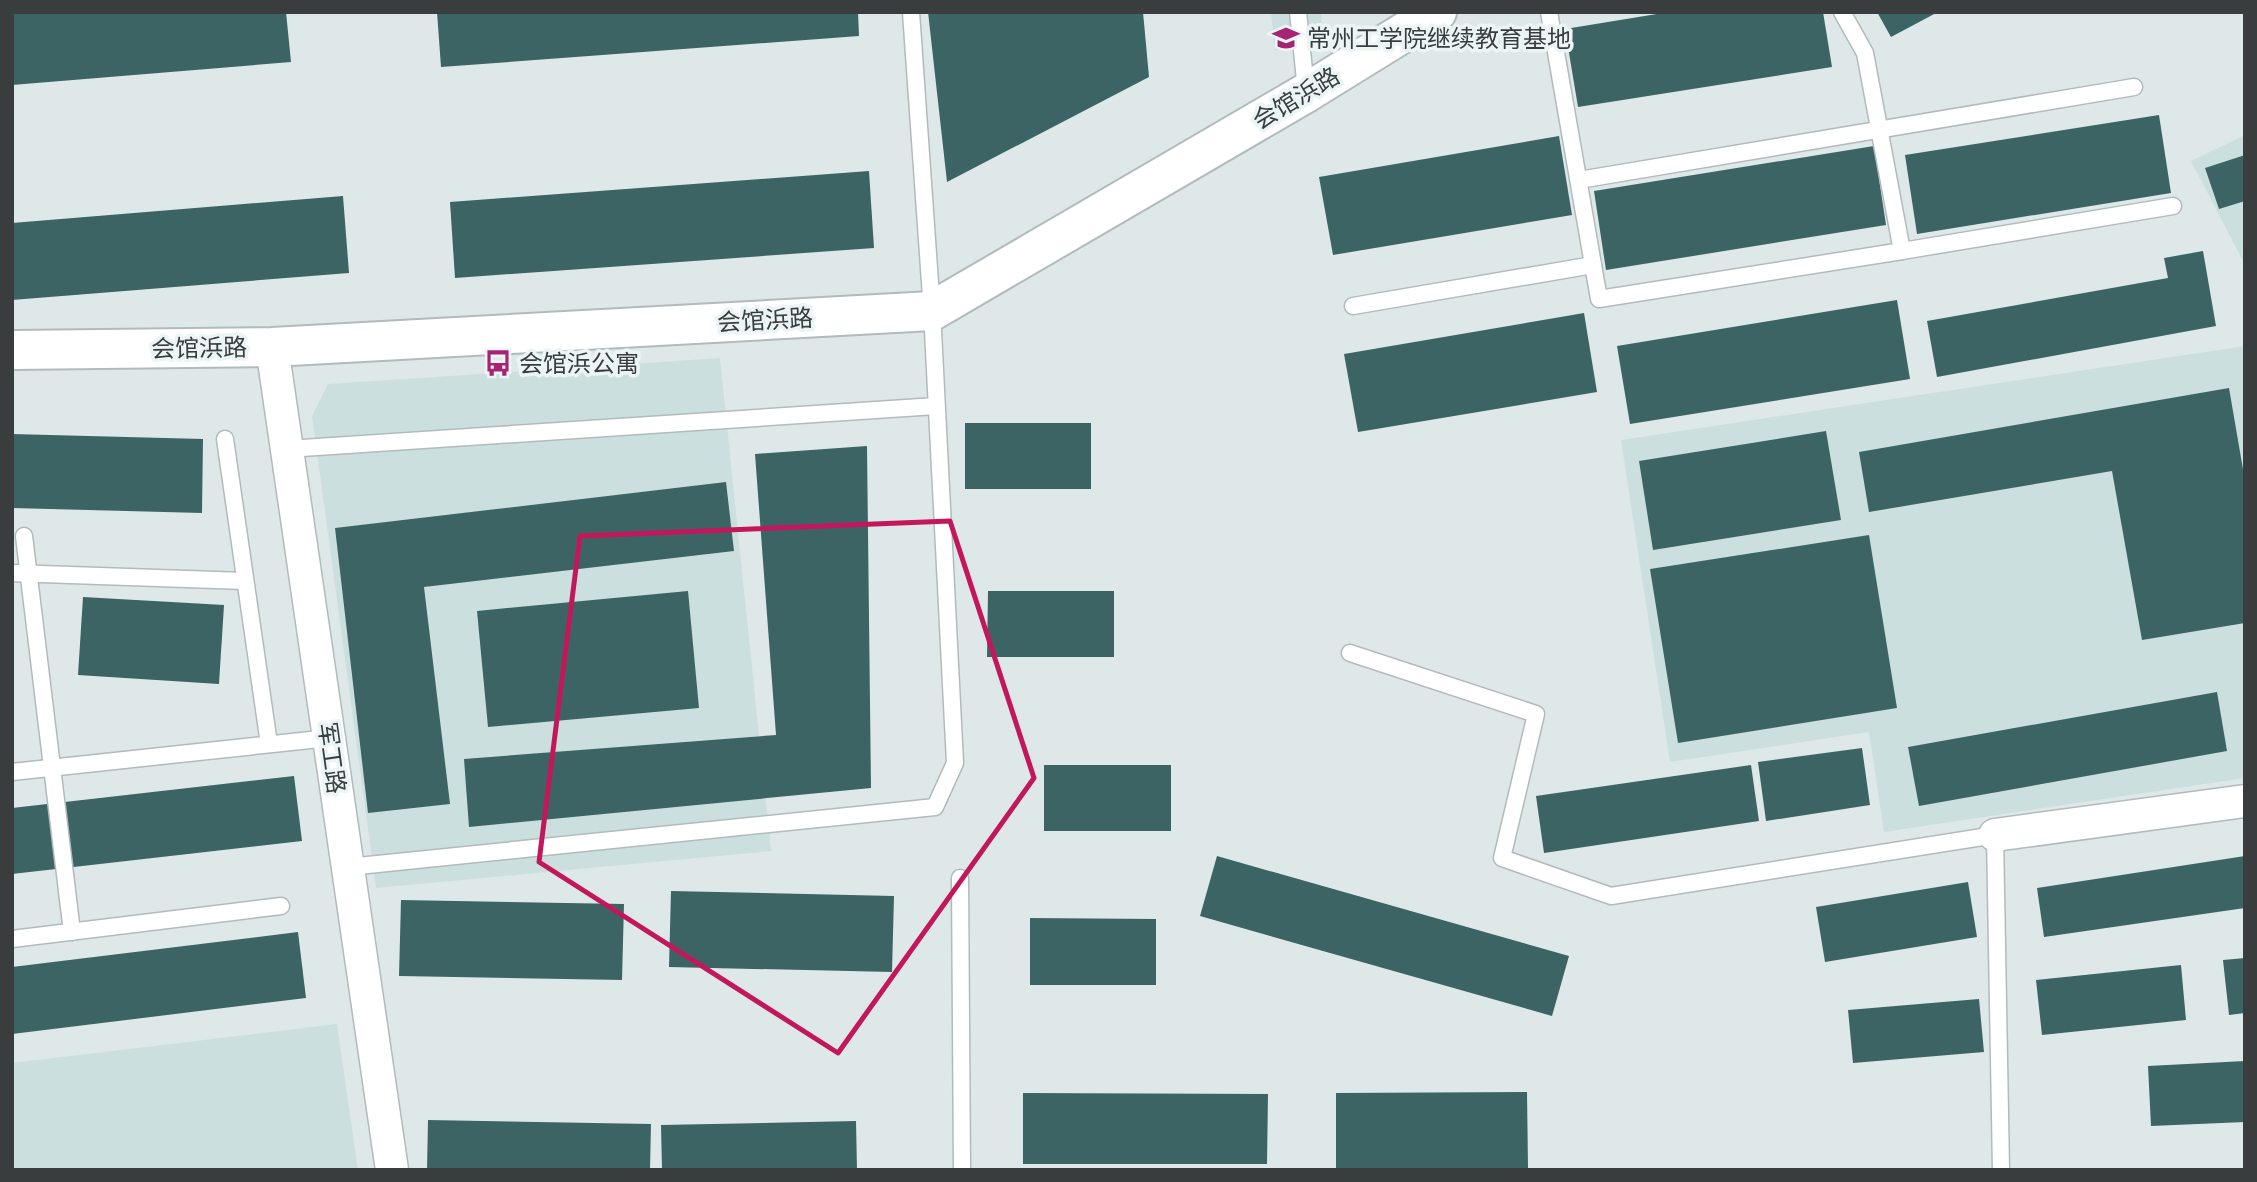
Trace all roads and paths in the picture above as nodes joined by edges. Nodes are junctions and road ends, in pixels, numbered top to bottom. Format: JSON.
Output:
{"nodes":[{"id":1,"x":911,"y":12,"type":"edge"},
{"id":2,"x":1298,"y":12,"type":"edge"},
{"id":3,"x":1437,"y":12,"type":"edge"},
{"id":4,"x":1549,"y":12,"type":"edge"},
{"id":5,"x":1842,"y":12,"type":"edge"},
{"id":6,"x":2134,"y":87,"type":"dead end"},
{"id":7,"x":1307,"y":93,"type":"junction"},
{"id":8,"x":1880,"y":131,"type":"junction"},
{"id":9,"x":1579,"y":180,"type":"junction"},
{"id":10,"x":2174,"y":205,"type":"dead end"},
{"id":11,"x":1902,"y":251,"type":"junction"},
{"id":12,"x":1593,"y":265,"type":"junction"},
{"id":13,"x":1353,"y":306,"type":"dead end"},
{"id":14,"x":932,"y":311,"type":"junction"},
{"id":15,"x":272,"y":347,"type":"junction"},
{"id":16,"x":12,"y":350,"type":"edge"},
{"id":17,"x":936,"y":407,"type":"junction"},
{"id":18,"x":225,"y":439,"type":"dead end"},
{"id":19,"x":287,"y":449,"type":"junction"},
{"id":20,"x":24,"y":536,"type":"dead end"},
{"id":21,"x":20,"y":573,"type":"edge"},
{"id":22,"x":245,"y":581,"type":"junction"},
{"id":23,"x":1350,"y":653,"type":"dead end"},
{"id":24,"x":329,"y":738,"type":"junction"},
{"id":25,"x":269,"y":744,"type":"junction"},
{"id":26,"x":50,"y":768,"type":"junction"},
{"id":27,"x":12,"y":772,"type":"edge"},
{"id":28,"x":2245,"y":801,"type":"edge"},
{"id":29,"x":1995,"y":835,"type":"junction"},
{"id":30,"x":348,"y":867,"type":"junction"},
{"id":31,"x":960,"y":878,"type":"dead end"},
{"id":32,"x":281,"y":906,"type":"dead end"},
{"id":33,"x":72,"y":932,"type":"junction"},
{"id":34,"x":12,"y":939,"type":"edge"},
{"id":35,"x":392,"y":1170,"type":"edge"},
{"id":36,"x":962,"y":1170,"type":"edge"},
{"id":37,"x":2001,"y":1170,"type":"edge"}],
"edges":[{"from":1,"to":14,"type":"lane"},
{"from":2,"to":7,"type":"lane"},
{"from":3,"to":7,"type":"street","name":"会馆浜路"},
{"from":4,"to":9,"type":"lane"},
{"from":5,"to":8,"type":"lane"},
{"from":6,"to":8,"type":"lane"},
{"from":7,"to":14,"type":"street","name":"会馆浜路"},
{"from":8,"to":9,"type":"lane"},
{"from":8,"to":11,"type":"lane"},
{"from":9,"to":12,"type":"lane"},
{"from":10,"to":11,"type":"lane"},
{"from":11,"to":12,"type":"lane"},
{"from":12,"to":13,"type":"lane"},
{"from":14,"to":15,"type":"street","name":"会馆浜路"},
{"from":14,"to":17,"type":"lane"},
{"from":15,"to":16,"type":"street","name":"会馆浜路"},
{"from":15,"to":19,"type":"street","name":"军工路"},
{"from":17,"to":19,"type":"lane"},
{"from":17,"to":30,"type":"lane"},
{"from":18,"to":22,"type":"lane"},
{"from":19,"to":24,"type":"street","name":"军工路"},
{"from":20,"to":21,"type":"lane"},
{"from":21,"to":22,"type":"lane"},
{"from":21,"to":26,"type":"lane"},
{"from":22,"to":25,"type":"lane"},
{"from":23,"to":29,"type":"lane"},
{"from":24,"to":25,"type":"lane"},
{"from":24,"to":30,"type":"street","name":"军工路"},
{"from":25,"to":26,"type":"lane"},
{"from":26,"to":27,"type":"lane"},
{"from":26,"to":33,"type":"lane"},
{"from":28,"to":29,"type":"street"},
{"from":29,"to":37,"type":"lane"},
{"from":30,"to":35,"type":"street","name":"军工路"},
{"from":31,"to":36,"type":"lane"},
{"from":32,"to":33,"type":"lane"},
{"from":33,"to":34,"type":"lane"}]}
